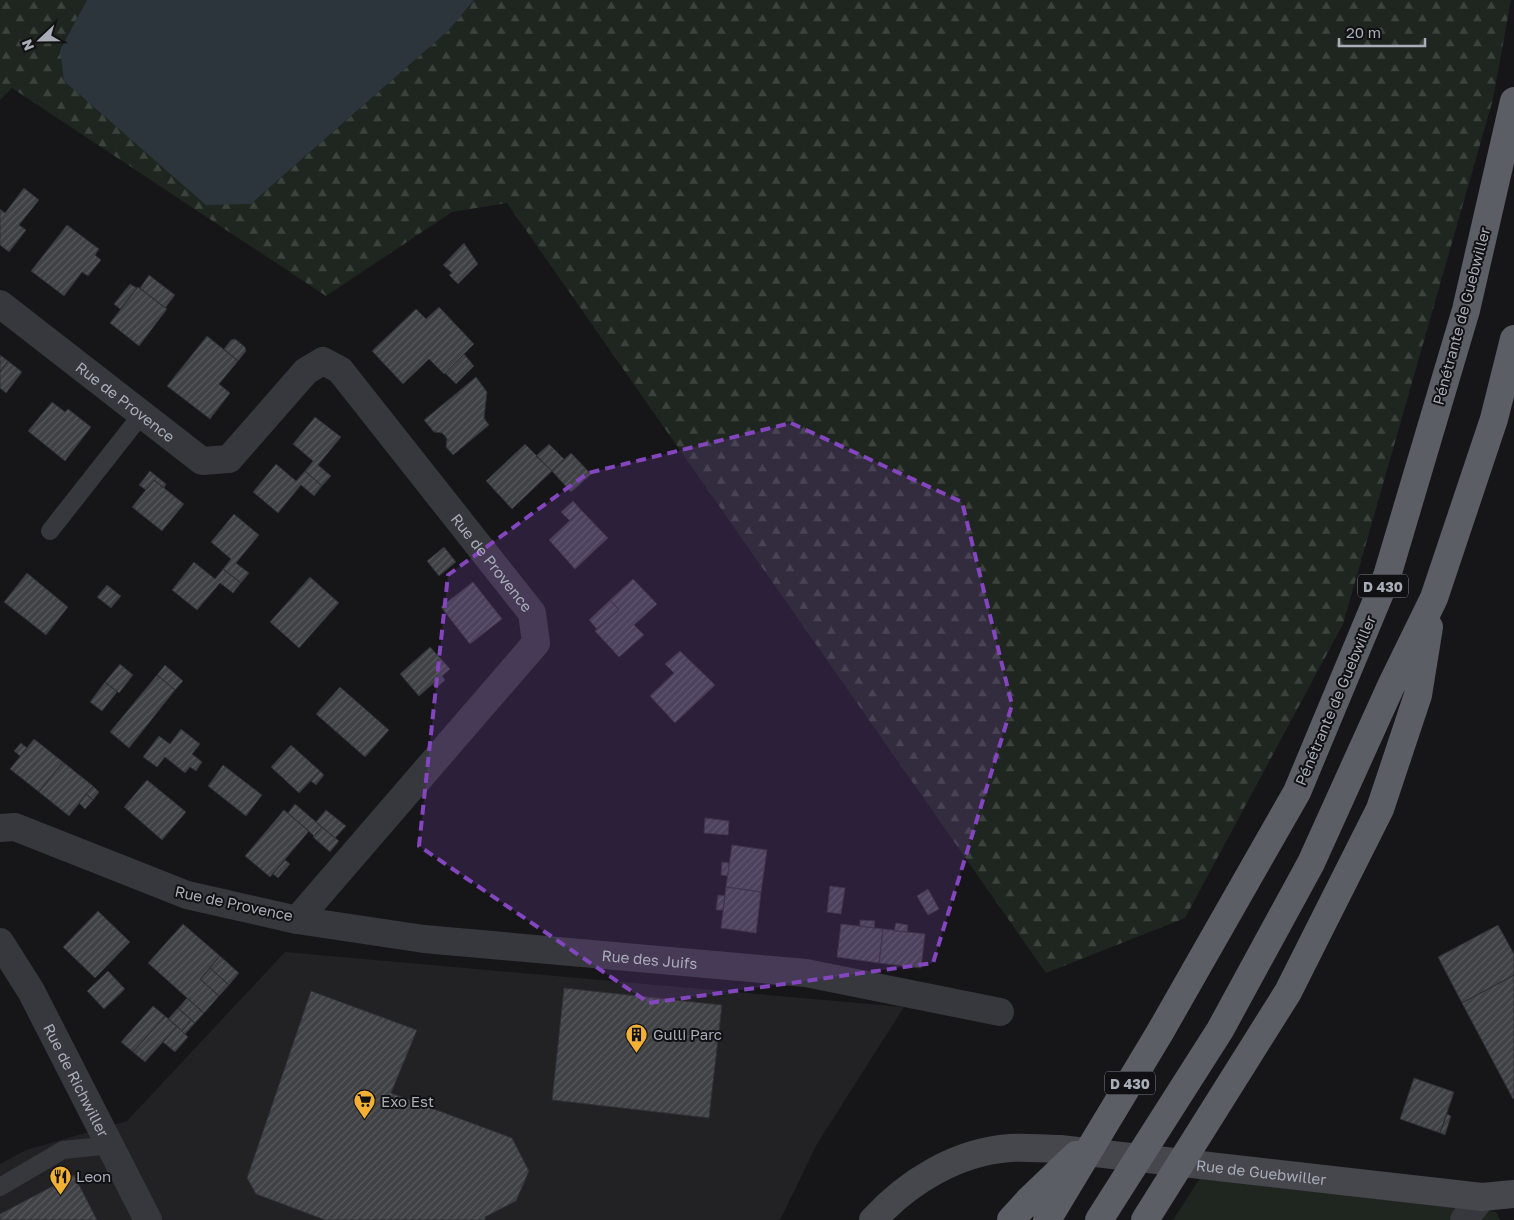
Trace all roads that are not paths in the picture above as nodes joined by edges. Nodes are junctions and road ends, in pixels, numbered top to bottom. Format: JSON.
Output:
{"nodes":[{"id":1,"x":1514,"y":101,"type":"edge"},
{"id":2,"x":0,"y":304,"type":"edge"},
{"id":3,"x":1514,"y":339,"type":"edge"},
{"id":4,"x":142,"y":414,"type":"junction"},
{"id":5,"x":50,"y":531,"type":"dead end"},
{"id":6,"x":1434,"y":598,"type":"junction"},
{"id":7,"x":0,"y":828,"type":"edge"},
{"id":8,"x":297,"y":920,"type":"junction"},
{"id":9,"x":0,"y":942,"type":"edge"},
{"id":10,"x":1000,"y":1012,"type":"dead end"},
{"id":11,"x":1101,"y":1131,"type":"junction"},
{"id":12,"x":112,"y":1145,"type":"junction"},
{"id":13,"x":0,"y":1187,"type":"edge"},
{"id":14,"x":1514,"y":1194,"type":"edge"},
{"id":15,"x":1482,"y":1197,"type":"junction"},
{"id":16,"x":148,"y":1220,"type":"edge"},
{"id":17,"x":873,"y":1220,"type":"edge"},
{"id":18,"x":1011,"y":1220,"type":"edge"},
{"id":19,"x":1047,"y":1220,"type":"edge"},
{"id":20,"x":1099,"y":1220,"type":"edge"},
{"id":21,"x":1145,"y":1220,"type":"edge"},
{"id":22,"x":1464,"y":1220,"type":"edge"}],
"edges":[{"from":1,"to":11,"type":"highway","name":"Pénétrante de Guebwiller","number":"D 430"},
{"from":2,"to":4,"type":"street","name":"Rue de Provence"},
{"from":3,"to":6,"type":"highway","number":"D 430"},
{"from":4,"to":5,"type":"lane"},
{"from":4,"to":8,"type":"street","name":"Rue de Provence"},
{"from":6,"to":20,"type":"highway","number":"D 430"},
{"from":6,"to":21,"type":"highway"},
{"from":7,"to":8,"type":"street","name":"Rue de Provence"},
{"from":8,"to":10,"type":"street","name":"Rue des Juifs"},
{"from":9,"to":12,"type":"street","name":"Rue de Richwiller"},
{"from":11,"to":18,"type":"highway"},
{"from":11,"to":19,"type":"highway","name":"Pénétrante de Guebwiller","number":"D 430"},
{"from":12,"to":13,"type":"lane"},
{"from":12,"to":16,"type":"street","name":"Rue de Richwiller"},
{"from":14,"to":15,"type":"main road","name":"Rue de Guebwiller"},
{"from":15,"to":17,"type":"main road","name":"Rue de Guebwiller"},
{"from":15,"to":22,"type":"street"}]}
